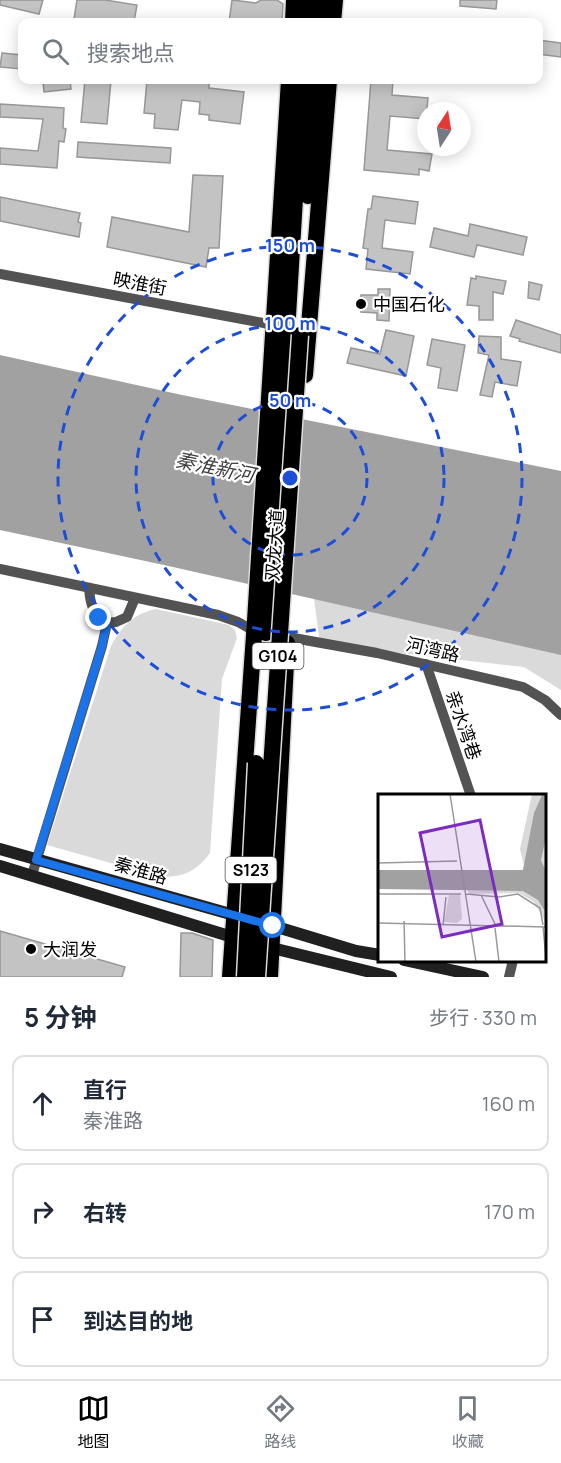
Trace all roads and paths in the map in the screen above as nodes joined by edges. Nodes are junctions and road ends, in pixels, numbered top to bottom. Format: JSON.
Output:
{"nodes":[{"id":1,"x":294,"y":0,"type":"edge"},
{"id":2,"x":307,"y":0,"type":"edge"},
{"id":3,"x":321,"y":0,"type":"edge"},
{"id":4,"x":335,"y":0,"type":"edge"},
{"id":5,"x":293,"y":18,"type":"edge"},
{"id":6,"x":305,"y":18,"type":"edge"},
{"id":7,"x":319,"y":18,"type":"edge"},
{"id":8,"x":333,"y":18,"type":"edge"},
{"id":9,"x":289,"y":84,"type":"edge"},
{"id":10,"x":302,"y":84,"type":"edge"},
{"id":11,"x":316,"y":84,"type":"edge"},
{"id":12,"x":329,"y":84,"type":"edge"},
{"id":13,"x":0,"y":274,"type":"edge"},
{"id":14,"x":287,"y":331,"type":"junction"},
{"id":15,"x":0,"y":570,"type":"edge"},
{"id":16,"x":89,"y":588,"type":"junction"},
{"id":17,"x":135,"y":598,"type":"junction"},
{"id":18,"x":107,"y":622,"type":"junction"},
{"id":19,"x":255,"y":626,"type":"junction"},
{"id":20,"x":288,"y":631,"type":"junction"},
{"id":21,"x":426,"y":664,"type":"junction"},
{"id":22,"x":561,"y":715,"type":"edge"},
{"id":23,"x":256,"y":763,"type":"joint"},
{"id":24,"x":471,"y":794,"type":"edge"},
{"id":25,"x":0,"y":849,"type":"edge"},
{"id":26,"x":36,"y":860,"type":"junction"},
{"id":27,"x":0,"y":866,"type":"edge"},
{"id":28,"x":32,"y":875,"type":"junction"},
{"id":29,"x":234,"y":915,"type":"junction"},
{"id":30,"x":273,"y":926,"type":"junction"},
{"id":31,"x":232,"y":937,"type":"junction"},
{"id":32,"x":272,"y":949,"type":"junction"},
{"id":33,"x":378,"y":956,"type":"edge"},
{"id":34,"x":413,"y":962,"type":"edge"},
{"id":35,"x":513,"y":962,"type":"edge"},
{"id":36,"x":230,"y":977,"type":"edge"},
{"id":37,"x":245,"y":977,"type":"edge"},
{"id":38,"x":257,"y":977,"type":"edge"},
{"id":39,"x":270,"y":977,"type":"edge"},
{"id":40,"x":391,"y":977,"type":"edge"},
{"id":41,"x":483,"y":977,"type":"edge"},
{"id":42,"x":509,"y":977,"type":"edge"}],
"edges":[{"from":1,"to":5,"type":"highway"},
{"from":2,"to":6,"type":"highway"},
{"from":3,"to":7,"type":"highway"},
{"from":4,"to":8,"type":"highway"},
{"from":9,"to":14,"type":"highway","name":"双龙大道","number":"G104"},
{"from":10,"to":14,"type":"highway","number":"G104"},
{"from":11,"to":14,"type":"highway","number":"G104"},
{"from":12,"to":20,"type":"highway","name":"双龙大道","number":"G104"},
{"from":13,"to":14,"type":"street","name":"映淮街"},
{"from":14,"to":19,"type":"highway","name":"双龙大道","number":"G104"},
{"from":14,"to":23,"type":"highway","number":"G104"},
{"from":14,"to":38,"type":"highway","number":"G104","bridge":true},
{"from":15,"to":16,"type":"street"},
{"from":16,"to":17,"type":"street"},
{"from":16,"to":18,"type":"street"},
{"from":17,"to":18,"type":"street"},
{"from":17,"to":19,"type":"street"},
{"from":18,"to":26,"type":"street"},
{"from":19,"to":29,"type":"highway","name":"双龙大道","number":"G104"},
{"from":20,"to":21,"type":"street","name":"河湾路"},
{"from":20,"to":30,"type":"highway","name":"双龙大道","number":"G104"},
{"from":21,"to":22,"type":"street","name":"河湾路"},
{"from":21,"to":24,"type":"street","name":"亲水湾巷"},
{"from":23,"to":37,"type":"highway","number":"S123","bridge":true},
{"from":25,"to":26,"type":"main road","name":"秦淮路"},
{"from":26,"to":28,"type":"street"},
{"from":26,"to":29,"type":"main road","name":"秦淮路"},
{"from":27,"to":28,"type":"main road","name":"秦淮路"},
{"from":28,"to":31,"type":"main road","name":"秦淮路"},
{"from":29,"to":30,"type":"main road","name":"秦淮路"},
{"from":29,"to":31,"type":"highway","name":"双龙大道","number":"G104"},
{"from":30,"to":32,"type":"highway","name":"双龙大道","number":"G104"},
{"from":30,"to":33,"type":"main road","name":"秦淮路"},
{"from":31,"to":32,"type":"main road","name":"秦淮路"},
{"from":31,"to":36,"type":"highway","name":"双龙大道","number":"G104"},
{"from":32,"to":39,"type":"highway","name":"双龙大道","number":"G104"},
{"from":32,"to":40,"type":"main road","name":"秦淮路"},
{"from":34,"to":41,"type":"main road"},
{"from":35,"to":42,"type":"street"}]}
